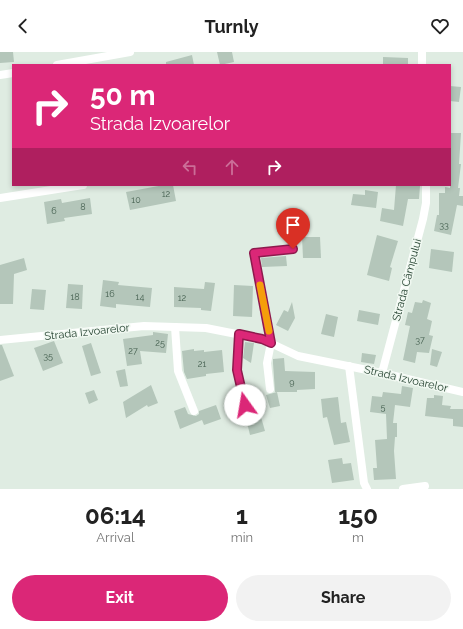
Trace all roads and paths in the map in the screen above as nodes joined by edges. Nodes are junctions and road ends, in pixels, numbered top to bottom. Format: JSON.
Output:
{"nodes":[{"id":1,"x":130,"y":52,"type":"edge"},
{"id":2,"x":422,"y":52,"type":"edge"},
{"id":3,"x":63,"y":64,"type":"edge"},
{"id":4,"x":422,"y":64,"type":"edge"},
{"id":5,"x":12,"y":73,"type":"edge"},
{"id":6,"x":0,"y":75,"type":"edge"},
{"id":7,"x":77,"y":186,"type":"edge"},
{"id":8,"x":426,"y":186,"type":"edge"},
{"id":9,"x":0,"y":198,"type":"edge"},
{"id":10,"x":293,"y":249,"type":"dead end"},
{"id":11,"x":175,"y":327,"type":"junction"},
{"id":12,"x":239,"y":334,"type":"junction"},
{"id":13,"x":0,"y":340,"type":"edge"},
{"id":14,"x":271,"y":343,"type":"junction"},
{"id":15,"x":349,"y":366,"type":"junction"},
{"id":16,"x":382,"y":373,"type":"junction"},
{"id":17,"x":270,"y":389,"type":"dead end"},
{"id":18,"x":463,"y":392,"type":"edge"},
{"id":19,"x":245,"y":405,"type":"dead end"},
{"id":20,"x":194,"y":410,"type":"dead end"},
{"id":21,"x":425,"y":486,"type":"dead end"},
{"id":22,"x":367,"y":489,"type":"edge"},
{"id":23,"x":403,"y":489,"type":"edge"}],
"edges":[{"from":1,"to":3,"type":"street"},
{"from":2,"to":4,"type":"street"},
{"from":5,"to":6,"type":"street"},
{"from":7,"to":9,"type":"street"},
{"from":8,"to":16,"type":"street","name":"Strada Câmpului"},
{"from":10,"to":14,"type":"street"},
{"from":11,"to":12,"type":"street","name":"Strada Izvoarelor"},
{"from":11,"to":13,"type":"street","name":"Strada Izvoarelor"},
{"from":11,"to":20,"type":"street"},
{"from":12,"to":14,"type":"street","name":"Strada Izvoarelor"},
{"from":12,"to":19,"type":"street"},
{"from":14,"to":15,"type":"street","name":"Strada Izvoarelor"},
{"from":14,"to":17,"type":"street"},
{"from":15,"to":16,"type":"street","name":"Strada Izvoarelor"},
{"from":15,"to":22,"type":"street","name":"Strada Izvoarelor"},
{"from":16,"to":18,"type":"street","name":"Strada Izvoarelor"},
{"from":21,"to":23,"type":"street"}]}
